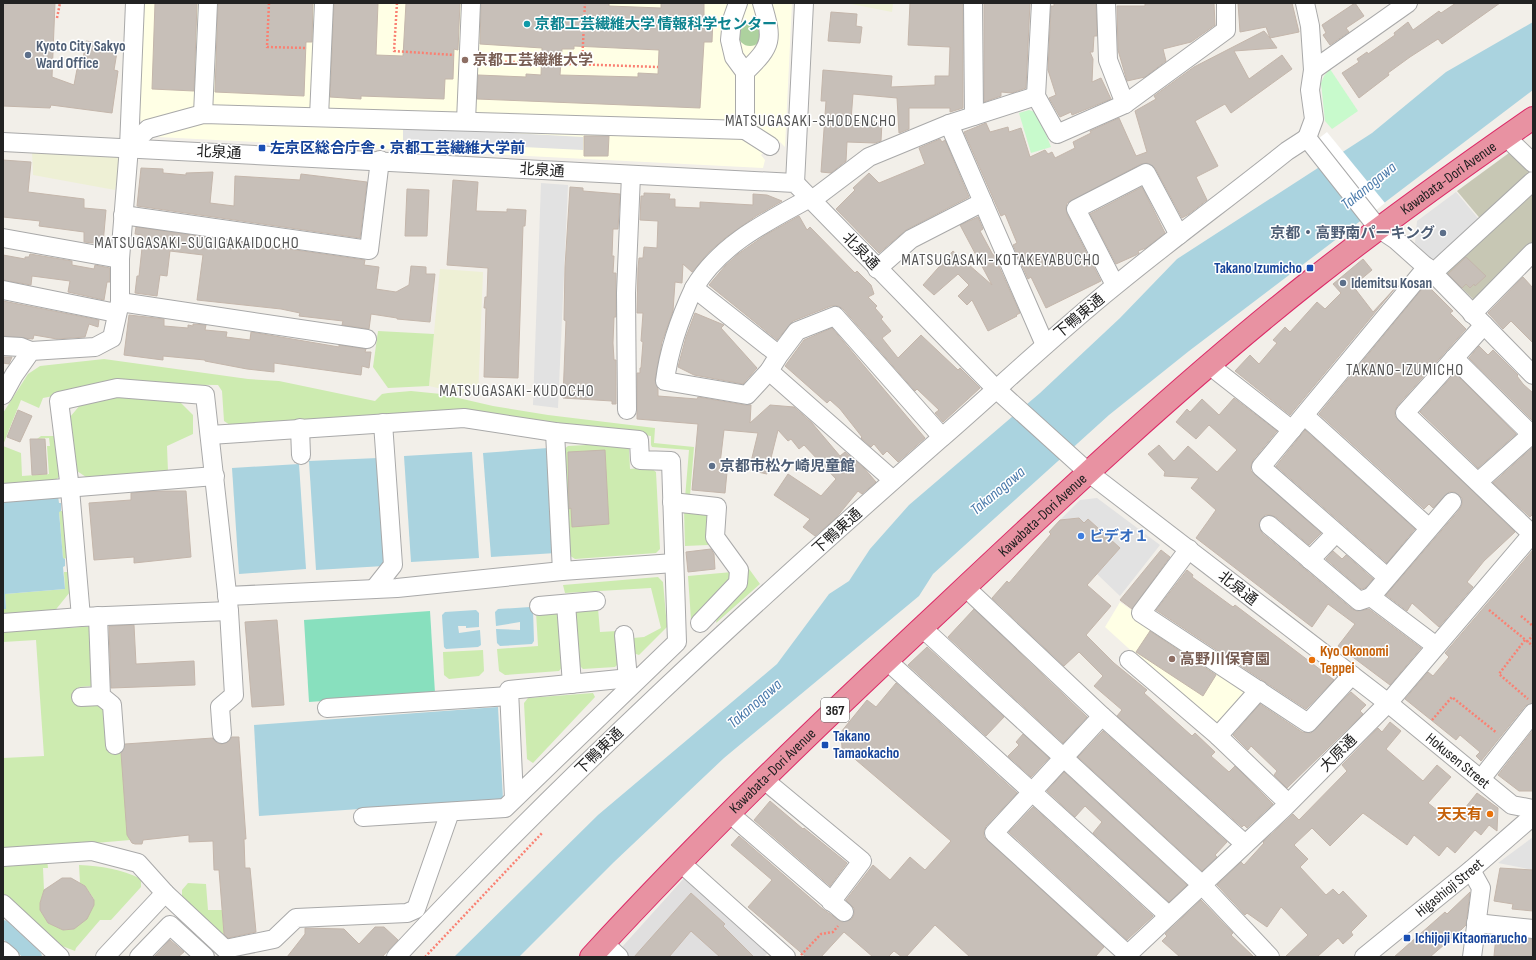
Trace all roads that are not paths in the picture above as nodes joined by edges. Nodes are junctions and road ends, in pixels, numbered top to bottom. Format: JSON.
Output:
{"nodes":[{"id":1,"x":135,"y":3,"type":"edge"},
{"id":2,"x":208,"y":3,"type":"edge"},
{"id":3,"x":324,"y":3,"type":"edge"},
{"id":4,"x":471,"y":3,"type":"edge"},
{"id":5,"x":738,"y":3,"type":"edge"},
{"id":6,"x":762,"y":3,"type":"edge"},
{"id":7,"x":804,"y":3,"type":"edge"},
{"id":8,"x":973,"y":3,"type":"edge"},
{"id":9,"x":1041,"y":3,"type":"edge"},
{"id":10,"x":1106,"y":3,"type":"edge"},
{"id":11,"x":1226,"y":3,"type":"edge"},
{"id":12,"x":1305,"y":3,"type":"edge"},
{"id":13,"x":1408,"y":3,"type":"edge"},
{"id":14,"x":1313,"y":70,"type":"junction"},
{"id":15,"x":745,"y":72,"type":"junction"},
{"id":16,"x":1036,"y":96,"type":"junction"},
{"id":17,"x":1126,"y":104,"type":"junction"},
{"id":18,"x":203,"y":114,"type":"junction"},
{"id":19,"x":974,"y":116,"type":"junction"},
{"id":20,"x":319,"y":117,"type":"junction"},
{"id":21,"x":1533,"y":118,"type":"edge"},
{"id":22,"x":466,"y":121,"type":"junction"},
{"id":23,"x":949,"y":124,"type":"junction"},
{"id":24,"x":745,"y":130,"type":"junction"},
{"id":25,"x":1506,"y":137,"type":"junction"},
{"id":26,"x":1310,"y":141,"type":"junction"},
{"id":27,"x":3,"y":142,"type":"edge"},
{"id":28,"x":770,"y":146,"type":"dead end"},
{"id":29,"x":129,"y":147,"type":"junction"},
{"id":30,"x":380,"y":160,"type":"junction"},
{"id":31,"x":1533,"y":163,"type":"edge"},
{"id":32,"x":631,"y":175,"type":"junction"},
{"id":33,"x":1533,"y":181,"type":"edge"},
{"id":34,"x":795,"y":183,"type":"junction"},
{"id":35,"x":811,"y":199,"type":"junction"},
{"id":36,"x":983,"y":202,"type":"junction"},
{"id":37,"x":123,"y":215,"type":"junction"},
{"id":38,"x":1374,"y":222,"type":"junction"},
{"id":39,"x":1179,"y":235,"type":"junction"},
{"id":40,"x":3,"y":238,"type":"edge"},
{"id":41,"x":1531,"y":258,"type":"edge"},
{"id":42,"x":120,"y":259,"type":"junction"},
{"id":43,"x":1424,"y":261,"type":"junction"},
{"id":44,"x":877,"y":269,"type":"junction"},
{"id":45,"x":1115,"y":285,"type":"junction"},
{"id":46,"x":694,"y":288,"type":"junction"},
{"id":47,"x":3,"y":290,"type":"edge"},
{"id":48,"x":118,"y":308,"type":"junction"},
{"id":49,"x":1478,"y":320,"type":"junction"},
{"id":50,"x":367,"y":339,"type":"dead end"},
{"id":51,"x":1045,"y":345,"type":"junction"},
{"id":52,"x":3,"y":346,"type":"edge"},
{"id":53,"x":31,"y":351,"type":"junction"},
{"id":54,"x":779,"y":354,"type":"junction"},
{"id":55,"x":1454,"y":358,"type":"junction"},
{"id":56,"x":1209,"y":365,"type":"junction"},
{"id":57,"x":769,"y":371,"type":"junction"},
{"id":58,"x":1533,"y":375,"type":"edge"},
{"id":59,"x":1001,"y":394,"type":"junction"},
{"id":60,"x":3,"y":395,"type":"edge"},
{"id":61,"x":627,"y":410,"type":"dead end"},
{"id":62,"x":1305,"y":416,"type":"junction"},
{"id":63,"x":383,"y":423,"type":"junction"},
{"id":64,"x":300,"y":428,"type":"junction"},
{"id":65,"x":1292,"y":430,"type":"junction"},
{"id":66,"x":556,"y":432,"type":"junction"},
{"id":67,"x":1532,"y":434,"type":"edge"},
{"id":68,"x":210,"y":435,"type":"junction"},
{"id":69,"x":942,"y":438,"type":"junction"},
{"id":70,"x":301,"y":455,"type":"dead end"},
{"id":71,"x":1081,"y":466,"type":"junction"},
{"id":72,"x":214,"y":476,"type":"junction"},
{"id":73,"x":893,"y":480,"type":"junction"},
{"id":74,"x":1478,"y":482,"type":"junction"},
{"id":75,"x":70,"y":489,"type":"junction"},
{"id":76,"x":3,"y":493,"type":"edge"},
{"id":77,"x":672,"y":502,"type":"junction"},
{"id":78,"x":1452,"y":502,"type":"dead end"},
{"id":79,"x":1269,"y":525,"type":"dead end"},
{"id":80,"x":1429,"y":528,"type":"junction"},
{"id":81,"x":1336,"y":533,"type":"junction"},
{"id":82,"x":1532,"y":533,"type":"edge"},
{"id":83,"x":1189,"y":550,"type":"junction"},
{"id":84,"x":1310,"y":560,"type":"junction"},
{"id":85,"x":674,"y":563,"type":"junction"},
{"id":86,"x":393,"y":565,"type":"junction"},
{"id":87,"x":562,"y":571,"type":"junction"},
{"id":88,"x":1387,"y":578,"type":"junction"},
{"id":89,"x":416,"y":586,"type":"junction"},
{"id":90,"x":965,"y":588,"type":"junction"},
{"id":91,"x":374,"y":589,"type":"junction"},
{"id":92,"x":1371,"y":597,"type":"junction"},
{"id":93,"x":596,"y":601,"type":"dead end"},
{"id":94,"x":228,"y":603,"type":"junction"},
{"id":95,"x":566,"y":604,"type":"junction"},
{"id":96,"x":539,"y":606,"type":"dead end"},
{"id":97,"x":89,"y":616,"type":"junction"},
{"id":98,"x":3,"y":623,"type":"edge"},
{"id":99,"x":700,"y":624,"type":"dead end"},
{"id":100,"x":920,"y":629,"type":"junction"},
{"id":101,"x":624,"y":635,"type":"dead end"},
{"id":102,"x":1436,"y":646,"type":"junction"},
{"id":103,"x":1129,"y":660,"type":"dead end"},
{"id":104,"x":885,"y":662,"type":"junction"},
{"id":105,"x":1352,"y":675,"type":"junction"},
{"id":106,"x":634,"y":678,"type":"junction"},
{"id":107,"x":572,"y":684,"type":"junction"},
{"id":108,"x":1259,"y":690,"type":"junction"},
{"id":109,"x":101,"y":696,"type":"junction"},
{"id":110,"x":509,"y":696,"type":"junction"},
{"id":111,"x":81,"y":697,"type":"dead end"},
{"id":112,"x":1388,"y":703,"type":"junction"},
{"id":113,"x":327,"y":708,"type":"dead end"},
{"id":114,"x":1533,"y":713,"type":"edge"},
{"id":115,"x":1102,"y":716,"type":"junction"},
{"id":116,"x":222,"y":734,"type":"dead end"},
{"id":117,"x":1218,"y":736,"type":"junction"},
{"id":118,"x":115,"y":745,"type":"dead end"},
{"id":119,"x":1064,"y":757,"type":"junction"},
{"id":120,"x":763,"y":779,"type":"junction"},
{"id":121,"x":1481,"y":779,"type":"junction"},
{"id":122,"x":1032,"y":792,"type":"junction"},
{"id":123,"x":514,"y":798,"type":"junction"},
{"id":124,"x":1288,"y":803,"type":"junction"},
{"id":125,"x":1533,"y":809,"type":"edge"},
{"id":126,"x":450,"y":812,"type":"junction"},
{"id":127,"x":729,"y":812,"type":"junction"},
{"id":128,"x":1533,"y":816,"type":"edge"},
{"id":129,"x":363,"y":818,"type":"dead end"},
{"id":130,"x":1245,"y":844,"type":"junction"},
{"id":131,"x":3,"y":857,"type":"edge"},
{"id":132,"x":681,"y":862,"type":"junction"},
{"id":133,"x":1471,"y":870,"type":"junction"},
{"id":134,"x":1201,"y":884,"type":"junction"},
{"id":135,"x":165,"y":893,"type":"junction"},
{"id":136,"x":3,"y":904,"type":"edge"},
{"id":137,"x":1168,"y":915,"type":"junction"},
{"id":138,"x":1476,"y":923,"type":"junction"},
{"id":139,"x":1533,"y":929,"type":"edge"},
{"id":140,"x":3,"y":951,"type":"edge"},
{"id":141,"x":605,"y":952,"type":"edge"},
{"id":142,"x":777,"y":954,"type":"edge"},
{"id":143,"x":1127,"y":956,"type":"edge"},
{"id":144,"x":10,"y":957,"type":"edge"},
{"id":145,"x":60,"y":957,"type":"edge"},
{"id":146,"x":105,"y":957,"type":"edge"},
{"id":147,"x":139,"y":957,"type":"edge"},
{"id":148,"x":205,"y":957,"type":"edge"},
{"id":149,"x":396,"y":957,"type":"edge"},
{"id":150,"x":1270,"y":957,"type":"edge"},
{"id":151,"x":1364,"y":957,"type":"edge"},
{"id":152,"x":1472,"y":957,"type":"edge"}],
"edges":[{"from":1,"to":29,"type":"street"},
{"from":2,"to":18,"type":"street"},
{"from":3,"to":20,"type":"street"},
{"from":4,"to":22,"type":"street"},
{"from":5,"to":15,"type":"street"},
{"from":6,"to":15,"type":"street"},
{"from":7,"to":34,"type":"street"},
{"from":8,"to":19,"type":"street"},
{"from":9,"to":16,"type":"street"},
{"from":10,"to":17,"type":"street"},
{"from":11,"to":17,"type":"street"},
{"from":12,"to":14,"type":"street"},
{"from":13,"to":14,"type":"street"},
{"from":14,"to":26,"type":"street"},
{"from":15,"to":24,"type":"street"},
{"from":16,"to":17,"type":"street"},
{"from":16,"to":19,"type":"street"},
{"from":18,"to":20,"type":"street"},
{"from":18,"to":29,"type":"street"},
{"from":19,"to":23,"type":"street"},
{"from":20,"to":22,"type":"street"},
{"from":21,"to":25,"type":"highway","name":"Kawabata-Dori Avenue","number":"367"},
{"from":22,"to":24,"type":"street"},
{"from":23,"to":35,"type":"street"},
{"from":23,"to":36,"type":"street"},
{"from":24,"to":28,"type":"street"},
{"from":25,"to":31,"type":"street"},
{"from":25,"to":38,"type":"highway","name":"Kawabata-Dori Avenue","number":"367"},
{"from":26,"to":38,"type":"street"},
{"from":26,"to":39,"type":"street","name":"下鴨東通"},
{"from":27,"to":29,"type":"street","name":"北泉通"},
{"from":29,"to":30,"type":"street","name":"北泉通"},
{"from":29,"to":37,"type":"street"},
{"from":30,"to":32,"type":"street","name":"北泉通"},
{"from":30,"to":37,"type":"street"},
{"from":32,"to":34,"type":"street","name":"北泉通"},
{"from":32,"to":61,"type":"street"},
{"from":33,"to":43,"type":"street"},
{"from":34,"to":35,"type":"street","name":"北泉通"},
{"from":35,"to":44,"type":"street","name":"北泉通"},
{"from":35,"to":46,"type":"street"},
{"from":36,"to":44,"type":"street"},
{"from":36,"to":51,"type":"street"},
{"from":37,"to":42,"type":"street"},
{"from":38,"to":43,"type":"street"},
{"from":38,"to":56,"type":"highway","name":"Kawabata-Dori Avenue","number":"367"},
{"from":39,"to":45,"type":"street","name":"下鴨東通"},
{"from":39,"to":45,"type":"street"},
{"from":40,"to":42,"type":"street"},
{"from":41,"to":49,"type":"street"},
{"from":42,"to":48,"type":"street"},
{"from":43,"to":49,"type":"street"},
{"from":43,"to":62,"type":"street"},
{"from":44,"to":59,"type":"street","name":"北泉通"},
{"from":45,"to":51,"type":"street","name":"下鴨東通"},
{"from":46,"to":54,"type":"street"},
{"from":46,"to":57,"type":"street"},
{"from":47,"to":48,"type":"street"},
{"from":48,"to":50,"type":"street"},
{"from":48,"to":53,"type":"street"},
{"from":49,"to":55,"type":"street"},
{"from":49,"to":58,"type":"street"},
{"from":51,"to":59,"type":"street","name":"下鴨東通"},
{"from":52,"to":53,"type":"street"},
{"from":53,"to":60,"type":"street"},
{"from":54,"to":57,"type":"street"},
{"from":54,"to":69,"type":"street"},
{"from":55,"to":67,"type":"street"},
{"from":55,"to":74,"type":"street"},
{"from":56,"to":65,"type":"street"},
{"from":56,"to":71,"type":"highway","name":"Kawabata-Dori Avenue","number":"367"},
{"from":57,"to":73,"type":"street"},
{"from":59,"to":69,"type":"street","name":"下鴨東通"},
{"from":59,"to":71,"type":"street","name":"北泉通"},
{"from":62,"to":65,"type":"street"},
{"from":62,"to":80,"type":"street"},
{"from":63,"to":64,"type":"street"},
{"from":63,"to":66,"type":"street"},
{"from":63,"to":86,"type":"street"},
{"from":64,"to":68,"type":"street"},
{"from":64,"to":70,"type":"street"},
{"from":65,"to":81,"type":"street"},
{"from":66,"to":77,"type":"street"},
{"from":66,"to":87,"type":"street"},
{"from":67,"to":74,"type":"street"},
{"from":68,"to":72,"type":"street"},
{"from":68,"to":75,"type":"street"},
{"from":69,"to":73,"type":"street","name":"下鴨東通"},
{"from":71,"to":83,"type":"street","name":"北泉通"},
{"from":71,"to":90,"type":"highway","name":"Kawabata-Dori Avenue","number":"367"},
{"from":72,"to":75,"type":"street"},
{"from":72,"to":94,"type":"street"},
{"from":73,"to":149,"type":"street","name":"下鴨東通"},
{"from":74,"to":82,"type":"street"},
{"from":75,"to":76,"type":"street"},
{"from":75,"to":97,"type":"street"},
{"from":77,"to":85,"type":"street"},
{"from":77,"to":99,"type":"street"},
{"from":78,"to":80,"type":"street"},
{"from":79,"to":84,"type":"street"},
{"from":80,"to":88,"type":"street"},
{"from":81,"to":84,"type":"street"},
{"from":81,"to":88,"type":"street"},
{"from":82,"to":102,"type":"street","name":"大原通"},
{"from":83,"to":105,"type":"street","name":"北泉通"},
{"from":83,"to":108,"type":"street"},
{"from":84,"to":92,"type":"street"},
{"from":85,"to":87,"type":"street"},
{"from":85,"to":106,"type":"street"},
{"from":86,"to":89,"type":"street"},
{"from":86,"to":91,"type":"street"},
{"from":87,"to":89,"type":"street"},
{"from":88,"to":92,"type":"street"},
{"from":89,"to":91,"type":"street"},
{"from":90,"to":100,"type":"highway","name":"Kawabata-Dori Avenue","number":"367"},
{"from":90,"to":115,"type":"street"},
{"from":91,"to":94,"type":"street"},
{"from":92,"to":102,"type":"street"},
{"from":93,"to":95,"type":"street"},
{"from":94,"to":97,"type":"street"},
{"from":94,"to":116,"type":"street"},
{"from":95,"to":96,"type":"street"},
{"from":95,"to":107,"type":"street"},
{"from":97,"to":98,"type":"street"},
{"from":97,"to":109,"type":"street"},
{"from":100,"to":104,"type":"highway","name":"Kawabata-Dori Avenue","number":"367"},
{"from":100,"to":119,"type":"street"},
{"from":101,"to":106,"type":"street"},
{"from":102,"to":112,"type":"street","name":"大原通"},
{"from":103,"to":117,"type":"street"},
{"from":104,"to":120,"type":"highway","name":"Kawabata-Dori Avenue","number":"367"},
{"from":104,"to":122,"type":"street"},
{"from":105,"to":108,"type":"street"},
{"from":105,"to":112,"type":"street","name":"北泉通"},
{"from":106,"to":107,"type":"street"},
{"from":106,"to":123,"type":"street"},
{"from":107,"to":110,"type":"street"},
{"from":108,"to":117,"type":"street"},
{"from":109,"to":111,"type":"street"},
{"from":109,"to":118,"type":"street"},
{"from":110,"to":113,"type":"street"},
{"from":110,"to":123,"type":"street"},
{"from":112,"to":121,"type":"street","name":"Hokusen Street"},
{"from":112,"to":124,"type":"street","name":"大原通"},
{"from":114,"to":121,"type":"street"},
{"from":115,"to":119,"type":"street"},
{"from":115,"to":130,"type":"street"},
{"from":117,"to":124,"type":"street"},
{"from":119,"to":122,"type":"street"},
{"from":119,"to":134,"type":"street"},
{"from":120,"to":127,"type":"highway","name":"Kawabata-Dori Avenue","number":"367"},
{"from":120,"to":127,"type":"street"},
{"from":121,"to":125,"type":"street","name":"Hokusen Street"},
{"from":122,"to":137,"type":"street"},
{"from":122,"to":143,"type":"street"},
{"from":123,"to":126,"type":"street"},
{"from":124,"to":130,"type":"street","name":"大原通"},
{"from":126,"to":129,"type":"street"},
{"from":126,"to":135,"type":"street"},
{"from":127,"to":132,"type":"highway","name":"Kawabata-Dori Avenue","number":"367"},
{"from":128,"to":133,"type":"street","name":"Higashioji Street"},
{"from":130,"to":134,"type":"street","name":"大原通"},
{"from":131,"to":135,"type":"street"},
{"from":132,"to":141,"type":"highway","name":"Kawabata-Dori Avenue","number":"367"},
{"from":132,"to":142,"type":"street"},
{"from":133,"to":138,"type":"street"},
{"from":133,"to":151,"type":"street","name":"Higashioji Street"},
{"from":134,"to":137,"type":"street","name":"大原通"},
{"from":134,"to":150,"type":"street"},
{"from":135,"to":146,"type":"street"},
{"from":136,"to":145,"type":"street"},
{"from":137,"to":143,"type":"street","name":"大原通"},
{"from":138,"to":139,"type":"street"},
{"from":138,"to":152,"type":"street"},
{"from":140,"to":144,"type":"street"},
{"from":147,"to":148,"type":"street"}]}
